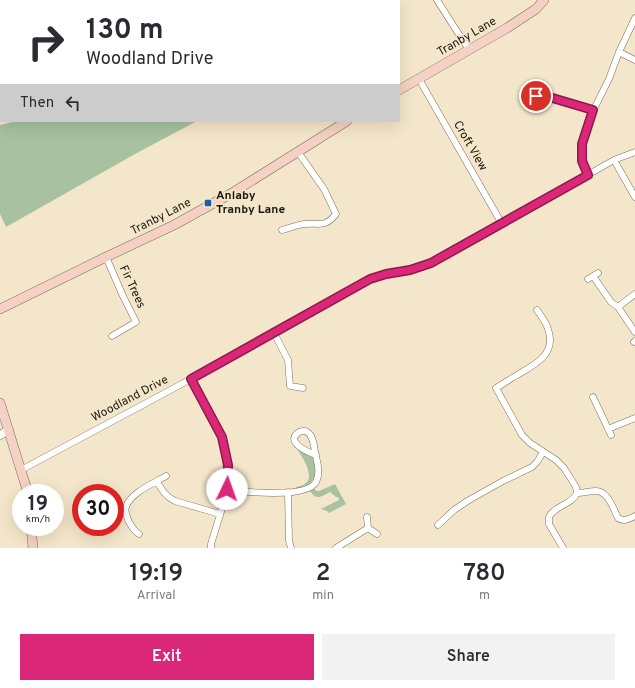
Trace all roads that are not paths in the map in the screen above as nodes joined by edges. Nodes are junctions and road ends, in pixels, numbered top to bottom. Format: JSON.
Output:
{"nodes":[{"id":1,"x":437,"y":0,"type":"edge"},
{"id":2,"x":544,"y":0,"type":"edge"},
{"id":3,"x":635,"y":18,"type":"edge"},
{"id":4,"x":469,"y":50,"type":"junction"},
{"id":5,"x":619,"y":52,"type":"junction"},
{"id":6,"x":635,"y":60,"type":"edge"},
{"id":7,"x":419,"y":79,"type":"junction"},
{"id":8,"x":543,"y":87,"type":"dead end"},
{"id":9,"x":400,"y":89,"type":"edge"},
{"id":10,"x":593,"y":110,"type":"junction"},
{"id":11,"x":345,"y":122,"type":"edge"},
{"id":12,"x":298,"y":152,"type":"junction"},
{"id":13,"x":635,"y":152,"type":"edge"},
{"id":14,"x":614,"y":160,"type":"junction"},
{"id":15,"x":588,"y":175,"type":"junction"},
{"id":16,"x":635,"y":197,"type":"edge"},
{"id":17,"x":502,"y":224,"type":"junction"},
{"id":18,"x":282,"y":230,"type":"dead end"},
{"id":19,"x":106,"y":257,"type":"junction"},
{"id":20,"x":593,"y":276,"type":"dead end"},
{"id":21,"x":635,"y":294,"type":"edge"},
{"id":22,"x":618,"y":307,"type":"junction"},
{"id":23,"x":0,"y":309,"type":"edge"},
{"id":24,"x":537,"y":310,"type":"dead end"},
{"id":25,"x":635,"y":332,"type":"edge"},
{"id":26,"x":274,"y":333,"type":"junction"},
{"id":27,"x":112,"y":336,"type":"dead end"},
{"id":28,"x":191,"y":379,"type":"junction"},
{"id":29,"x":303,"y":388,"type":"dead end"},
{"id":30,"x":593,"y":396,"type":"dead end"},
{"id":31,"x":0,"y":403,"type":"edge"},
{"id":32,"x":635,"y":418,"type":"edge"},
{"id":33,"x":608,"y":429,"type":"junction"},
{"id":34,"x":9,"y":430,"type":"junction"},
{"id":35,"x":0,"y":435,"type":"edge"},
{"id":36,"x":611,"y":435,"type":"dead end"},
{"id":37,"x":543,"y":452,"type":"junction"},
{"id":38,"x":316,"y":455,"type":"dead end"},
{"id":39,"x":21,"y":470,"type":"junction"},
{"id":40,"x":166,"y":476,"type":"dead end"},
{"id":41,"x":157,"y":482,"type":"junction"},
{"id":42,"x":25,"y":484,"type":"edge"},
{"id":43,"x":227,"y":489,"type":"junction"},
{"id":44,"x":288,"y":492,"type":"junction"},
{"id":45,"x":577,"y":493,"type":"junction"},
{"id":46,"x":220,"y":514,"type":"junction"},
{"id":47,"x":635,"y":516,"type":"edge"},
{"id":48,"x":367,"y":517,"type":"dead end"},
{"id":49,"x":438,"y":525,"type":"dead end"},
{"id":50,"x":368,"y":528,"type":"junction"},
{"id":51,"x":134,"y":533,"type":"dead end"},
{"id":52,"x":377,"y":534,"type":"dead end"},
{"id":53,"x":32,"y":536,"type":"edge"},
{"id":54,"x":33,"y":548,"type":"edge"},
{"id":55,"x":211,"y":548,"type":"edge"},
{"id":56,"x":291,"y":548,"type":"edge"},
{"id":57,"x":336,"y":548,"type":"edge"},
{"id":58,"x":563,"y":548,"type":"edge"}],
"edges":[{"from":1,"to":4,"type":"street"},
{"from":2,"to":4,"type":"main road","name":"Tranby Lane"},
{"from":3,"to":5,"type":"street"},
{"from":4,"to":7,"type":"main road","name":"Tranby Lane"},
{"from":5,"to":6,"type":"street"},
{"from":5,"to":10,"type":"street"},
{"from":7,"to":9,"type":"main road","name":"Tranby Lane"},
{"from":7,"to":17,"type":"street","name":"Croft View"},
{"from":8,"to":10,"type":"street"},
{"from":10,"to":15,"type":"street"},
{"from":11,"to":12,"type":"main road","name":"Tranby Lane"},
{"from":12,"to":18,"type":"street"},
{"from":12,"to":19,"type":"main road","name":"Tranby Lane"},
{"from":13,"to":14,"type":"street","name":"Woodland Drive"},
{"from":14,"to":15,"type":"street","name":"Woodland Drive"},
{"from":14,"to":16,"type":"street"},
{"from":15,"to":17,"type":"street","name":"Woodland Drive"},
{"from":17,"to":26,"type":"street","name":"Woodland Drive"},
{"from":19,"to":23,"type":"main road","name":"Tranby Lane"},
{"from":19,"to":27,"type":"street","name":"Fir Trees"},
{"from":20,"to":22,"type":"street"},
{"from":21,"to":22,"type":"street"},
{"from":22,"to":25,"type":"street"},
{"from":24,"to":37,"type":"street"},
{"from":26,"to":28,"type":"street","name":"Woodland Drive"},
{"from":26,"to":29,"type":"street"},
{"from":28,"to":39,"type":"street","name":"Woodland Drive"},
{"from":28,"to":43,"type":"street"},
{"from":30,"to":33,"type":"street"},
{"from":31,"to":34,"type":"main road"},
{"from":32,"to":33,"type":"street"},
{"from":33,"to":36,"type":"street"},
{"from":34,"to":35,"type":"street"},
{"from":34,"to":39,"type":"main road"},
{"from":37,"to":45,"type":"street"},
{"from":37,"to":49,"type":"street"},
{"from":38,"to":44,"type":"street"},
{"from":39,"to":42,"type":"main road"},
{"from":40,"to":41,"type":"street"},
{"from":41,"to":46,"type":"street"},
{"from":41,"to":51,"type":"street"},
{"from":43,"to":44,"type":"street"},
{"from":43,"to":46,"type":"street"},
{"from":44,"to":56,"type":"street"},
{"from":45,"to":47,"type":"street"},
{"from":45,"to":58,"type":"street"},
{"from":46,"to":55,"type":"street"},
{"from":48,"to":50,"type":"street"},
{"from":50,"to":52,"type":"street"},
{"from":50,"to":57,"type":"street"},
{"from":53,"to":54,"type":"main road"}]}
